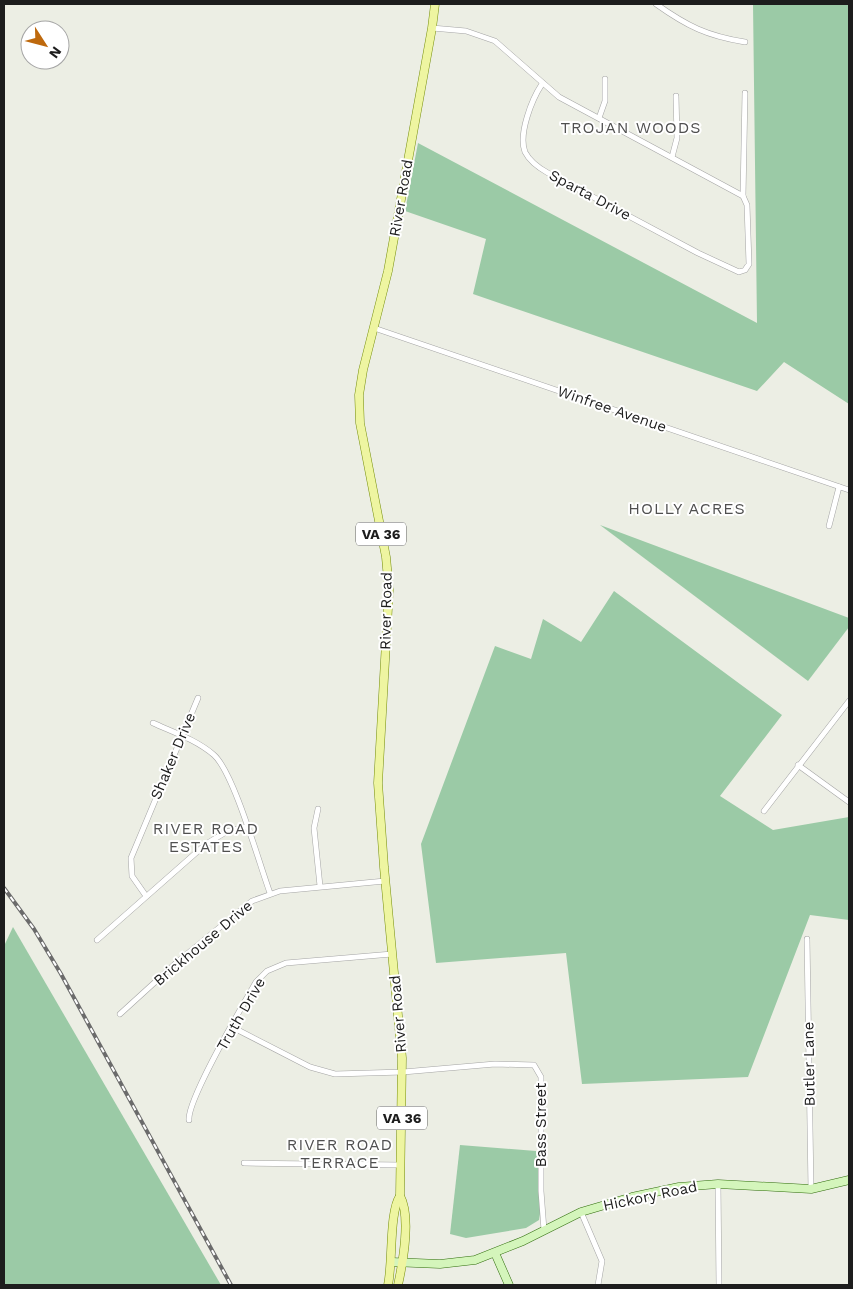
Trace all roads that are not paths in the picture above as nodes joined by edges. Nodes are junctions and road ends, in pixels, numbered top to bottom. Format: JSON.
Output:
{"nodes":[{"id":1,"x":435,"y":4,"type":"edge"},
{"id":2,"x":656,"y":4,"type":"edge"},
{"id":3,"x":432,"y":28,"type":"junction"},
{"id":4,"x":745,"y":42,"type":"dead end"},
{"id":5,"x":605,"y":79,"type":"dead end"},
{"id":6,"x":542,"y":84,"type":"junction"},
{"id":7,"x":745,"y":92,"type":"dead end"},
{"id":8,"x":676,"y":96,"type":"dead end"},
{"id":9,"x":599,"y":118,"type":"junction"},
{"id":10,"x":672,"y":157,"type":"junction"},
{"id":11,"x":743,"y":196,"type":"junction"},
{"id":12,"x":374,"y":328,"type":"junction"},
{"id":13,"x":840,"y":487,"type":"junction"},
{"id":14,"x":849,"y":490,"type":"edge"},
{"id":15,"x":829,"y":526,"type":"dead end"},
{"id":16,"x":198,"y":698,"type":"dead end"},
{"id":17,"x":849,"y":701,"type":"edge"},
{"id":18,"x":153,"y":723,"type":"dead end"},
{"id":19,"x":182,"y":736,"type":"junction"},
{"id":20,"x":798,"y":765,"type":"junction"},
{"id":21,"x":849,"y":802,"type":"edge"},
{"id":22,"x":318,"y":809,"type":"dead end"},
{"id":23,"x":764,"y":812,"type":"dead end"},
{"id":24,"x":246,"y":827,"type":"junction"},
{"id":25,"x":385,"y":881,"type":"junction"},
{"id":26,"x":320,"y":886,"type":"junction"},
{"id":27,"x":270,"y":893,"type":"junction"},
{"id":28,"x":146,"y":896,"type":"junction"},
{"id":29,"x":807,"y":939,"type":"dead end"},
{"id":30,"x":97,"y":940,"type":"dead end"},
{"id":31,"x":392,"y":954,"type":"junction"},
{"id":32,"x":120,"y":1014,"type":"dead end"},
{"id":33,"x":232,"y":1027,"type":"junction"},
{"id":34,"x":403,"y":1072,"type":"junction"},
{"id":35,"x":189,"y":1120,"type":"dead end"},
{"id":36,"x":244,"y":1164,"type":"dead end"},
{"id":37,"x":401,"y":1165,"type":"junction"},
{"id":38,"x":849,"y":1180,"type":"edge"},
{"id":39,"x":718,"y":1184,"type":"junction"},
{"id":40,"x":811,"y":1190,"type":"junction"},
{"id":41,"x":400,"y":1196,"type":"junction"},
{"id":42,"x":581,"y":1212,"type":"junction"},
{"id":43,"x":544,"y":1230,"type":"junction"},
{"id":44,"x":495,"y":1253,"type":"junction"},
{"id":45,"x":392,"y":1262,"type":"junction"},
{"id":46,"x":403,"y":1263,"type":"junction"},
{"id":47,"x":388,"y":1285,"type":"edge"},
{"id":48,"x":398,"y":1285,"type":"edge"},
{"id":49,"x":509,"y":1285,"type":"edge"},
{"id":50,"x":598,"y":1285,"type":"edge"},
{"id":51,"x":719,"y":1285,"type":"edge"}],
"edges":[{"from":1,"to":3,"type":"main road","name":"River Road","number":"VA 36"},
{"from":2,"to":4,"type":"street"},
{"from":3,"to":6,"type":"street"},
{"from":3,"to":12,"type":"main road","name":"River Road","number":"VA 36"},
{"from":5,"to":9,"type":"street"},
{"from":6,"to":9,"type":"street"},
{"from":6,"to":11,"type":"street","name":"Sparta Drive"},
{"from":7,"to":11,"type":"street"},
{"from":8,"to":10,"type":"street"},
{"from":9,"to":10,"type":"street"},
{"from":10,"to":11,"type":"street"},
{"from":12,"to":13,"type":"street","name":"Winfree Avenue"},
{"from":12,"to":25,"type":"main road","name":"River Road","number":"VA 36"},
{"from":13,"to":14,"type":"street","name":"Winfree Avenue"},
{"from":13,"to":15,"type":"street"},
{"from":16,"to":19,"type":"street","name":"Shaker Drive"},
{"from":17,"to":20,"type":"street"},
{"from":18,"to":19,"type":"street"},
{"from":19,"to":24,"type":"street"},
{"from":19,"to":28,"type":"street","name":"Shaker Drive"},
{"from":20,"to":21,"type":"street"},
{"from":20,"to":23,"type":"street"},
{"from":22,"to":26,"type":"street"},
{"from":24,"to":27,"type":"street"},
{"from":24,"to":28,"type":"street"},
{"from":25,"to":26,"type":"street","name":"Brickhouse Drive"},
{"from":25,"to":31,"type":"main road","name":"River Road","number":"VA 36"},
{"from":26,"to":27,"type":"street","name":"Brickhouse Drive"},
{"from":27,"to":32,"type":"street","name":"Brickhouse Drive"},
{"from":28,"to":30,"type":"street"},
{"from":29,"to":40,"type":"street","name":"Butler Lane"},
{"from":31,"to":33,"type":"street","name":"Truth Drive"},
{"from":31,"to":34,"type":"main road","name":"River Road","number":"VA 36"},
{"from":33,"to":34,"type":"street"},
{"from":33,"to":35,"type":"street","name":"Truth Drive"},
{"from":34,"to":37,"type":"main road","name":"River Road","number":"VA 36"},
{"from":34,"to":43,"type":"street","name":"Bass Street"},
{"from":36,"to":37,"type":"street"},
{"from":37,"to":41,"type":"main road","name":"River Road","number":"VA 36"},
{"from":38,"to":40,"type":"main road","name":"Hickory Road"},
{"from":39,"to":40,"type":"main road","name":"Hickory Road"},
{"from":39,"to":42,"type":"main road","name":"Hickory Road"},
{"from":39,"to":51,"type":"street"},
{"from":41,"to":45,"type":"main road","name":"River Road","number":"VA 36"},
{"from":41,"to":46,"type":"main road","name":"River Road","number":"VA 36"},
{"from":42,"to":43,"type":"main road","name":"Hickory Road"},
{"from":42,"to":50,"type":"street"},
{"from":43,"to":44,"type":"main road","name":"Hickory Road"},
{"from":44,"to":46,"type":"main road"},
{"from":44,"to":49,"type":"main road"},
{"from":45,"to":46,"type":"main road"},
{"from":45,"to":47,"type":"main road","name":"River Road","number":"VA 36"},
{"from":46,"to":48,"type":"main road","name":"River Road","number":"VA 36"}]}
